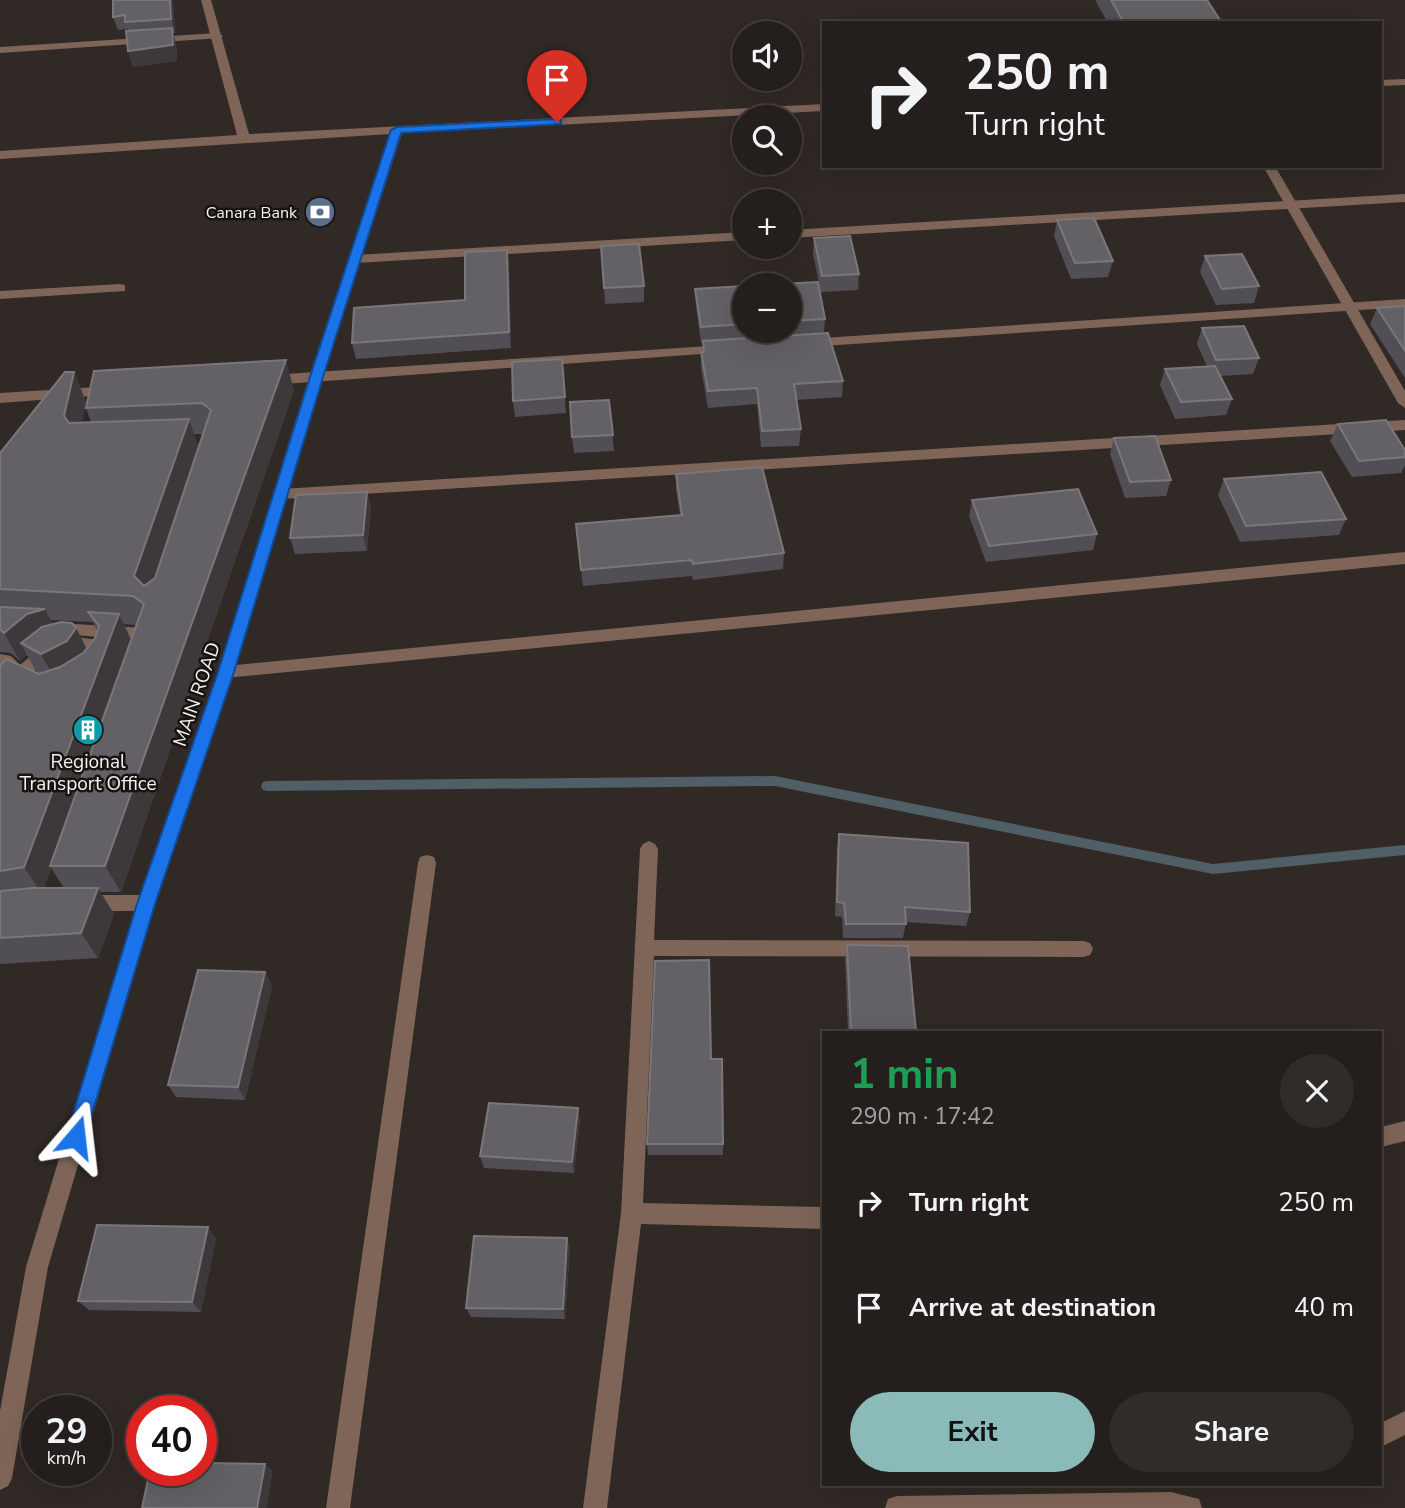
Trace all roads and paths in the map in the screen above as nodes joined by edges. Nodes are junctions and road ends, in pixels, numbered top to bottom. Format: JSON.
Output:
{"nodes":[{"id":1,"x":206,"y":0,"type":"edge"},
{"id":2,"x":217,"y":36,"type":"junction"},
{"id":3,"x":0,"y":50,"type":"edge"},
{"id":4,"x":1405,"y":82,"type":"edge"},
{"id":5,"x":1382,"y":83,"type":"edge"},
{"id":6,"x":822,"y":108,"type":"edge"},
{"id":7,"x":397,"y":130,"type":"junction"},
{"id":8,"x":244,"y":138,"type":"junction"},
{"id":9,"x":0,"y":155,"type":"edge"},
{"id":10,"x":1270,"y":168,"type":"edge"},
{"id":11,"x":1405,"y":198,"type":"edge"},
{"id":12,"x":1290,"y":204,"type":"junction"},
{"id":13,"x":802,"y":233,"type":"edge"},
{"id":14,"x":732,"y":237,"type":"edge"},
{"id":15,"x":356,"y":260,"type":"junction"},
{"id":16,"x":120,"y":288,"type":"dead end"},
{"id":17,"x":0,"y":295,"type":"edge"},
{"id":18,"x":1405,"y":303,"type":"edge"},
{"id":19,"x":1349,"y":306,"type":"junction"},
{"id":20,"x":791,"y":345,"type":"edge"},
{"id":21,"x":735,"y":348,"type":"edge"},
{"id":22,"x":316,"y":377,"type":"junction"},
{"id":23,"x":248,"y":382,"type":"edge"},
{"id":24,"x":125,"y":390,"type":"edge"},
{"id":25,"x":0,"y":398,"type":"edge"},
{"id":26,"x":1405,"y":403,"type":"edge"},
{"id":27,"x":1405,"y":425,"type":"edge"},
{"id":28,"x":281,"y":494,"type":"junction"},
{"id":29,"x":1405,"y":558,"type":"edge"},
{"id":30,"x":36,"y":628,"type":"edge"},
{"id":31,"x":83,"y":636,"type":"junction"},
{"id":32,"x":137,"y":659,"type":"edge"},
{"id":33,"x":0,"y":660,"type":"edge"},
{"id":34,"x":97,"y":671,"type":"edge"},
{"id":35,"x":226,"y":672,"type":"junction"},
{"id":36,"x":20,"y":675,"type":"junction"},
{"id":37,"x":44,"y":688,"type":"edge"},
{"id":38,"x":0,"y":697,"type":"edge"},
{"id":39,"x":649,"y":849,"type":"dead end"},
{"id":40,"x":427,"y":863,"type":"dead end"},
{"id":41,"x":63,"y":903,"type":"edge"},
{"id":42,"x":146,"y":904,"type":"junction"},
{"id":43,"x":644,"y":948,"type":"junction"},
{"id":44,"x":1083,"y":949,"type":"dead end"},
{"id":45,"x":1405,"y":1131,"type":"edge"},
{"id":46,"x":1382,"y":1138,"type":"edge"},
{"id":47,"x":632,"y":1213,"type":"junction"},
{"id":48,"x":822,"y":1218,"type":"edge"},
{"id":49,"x":1405,"y":1423,"type":"edge"},
{"id":50,"x":1382,"y":1434,"type":"edge"},
{"id":51,"x":0,"y":1478,"type":"edge"},
{"id":52,"x":338,"y":1508,"type":"edge"},
{"id":53,"x":595,"y":1508,"type":"edge"},
{"id":54,"x":897,"y":1508,"type":"edge"},
{"id":55,"x":1191,"y":1508,"type":"edge"}],
"edges":[{"from":1,"to":2,"type":"street"},
{"from":2,"to":3,"type":"street"},
{"from":2,"to":8,"type":"street"},
{"from":4,"to":5,"type":"street"},
{"from":6,"to":7,"type":"street"},
{"from":7,"to":8,"type":"street"},
{"from":7,"to":15,"type":"street","name":"MAIN ROAD"},
{"from":8,"to":9,"type":"street"},
{"from":10,"to":12,"type":"street"},
{"from":11,"to":12,"type":"street"},
{"from":12,"to":13,"type":"street"},
{"from":12,"to":19,"type":"street"},
{"from":14,"to":15,"type":"street"},
{"from":15,"to":22,"type":"street","name":"MAIN ROAD"},
{"from":16,"to":17,"type":"street"},
{"from":18,"to":19,"type":"street"},
{"from":19,"to":20,"type":"street"},
{"from":19,"to":26,"type":"street"},
{"from":21,"to":22,"type":"street"},
{"from":22,"to":23,"type":"street"},
{"from":22,"to":28,"type":"street","name":"MAIN ROAD"},
{"from":24,"to":25,"type":"street"},
{"from":27,"to":28,"type":"street"},
{"from":28,"to":35,"type":"street","name":"MAIN ROAD"},
{"from":29,"to":35,"type":"street"},
{"from":30,"to":31,"type":"street"},
{"from":31,"to":32,"type":"street"},
{"from":31,"to":34,"type":"street"},
{"from":31,"to":36,"type":"street"},
{"from":33,"to":36,"type":"street"},
{"from":35,"to":42,"type":"street","name":"MAIN ROAD"},
{"from":36,"to":37,"type":"street"},
{"from":36,"to":38,"type":"street"},
{"from":39,"to":43,"type":"street"},
{"from":40,"to":52,"type":"street"},
{"from":41,"to":42,"type":"street"},
{"from":42,"to":51,"type":"street","name":"MAIN ROAD"},
{"from":43,"to":44,"type":"street"},
{"from":43,"to":47,"type":"street"},
{"from":45,"to":46,"type":"street"},
{"from":47,"to":48,"type":"street"},
{"from":47,"to":53,"type":"street"},
{"from":49,"to":50,"type":"street"},
{"from":54,"to":55,"type":"street"}]}
